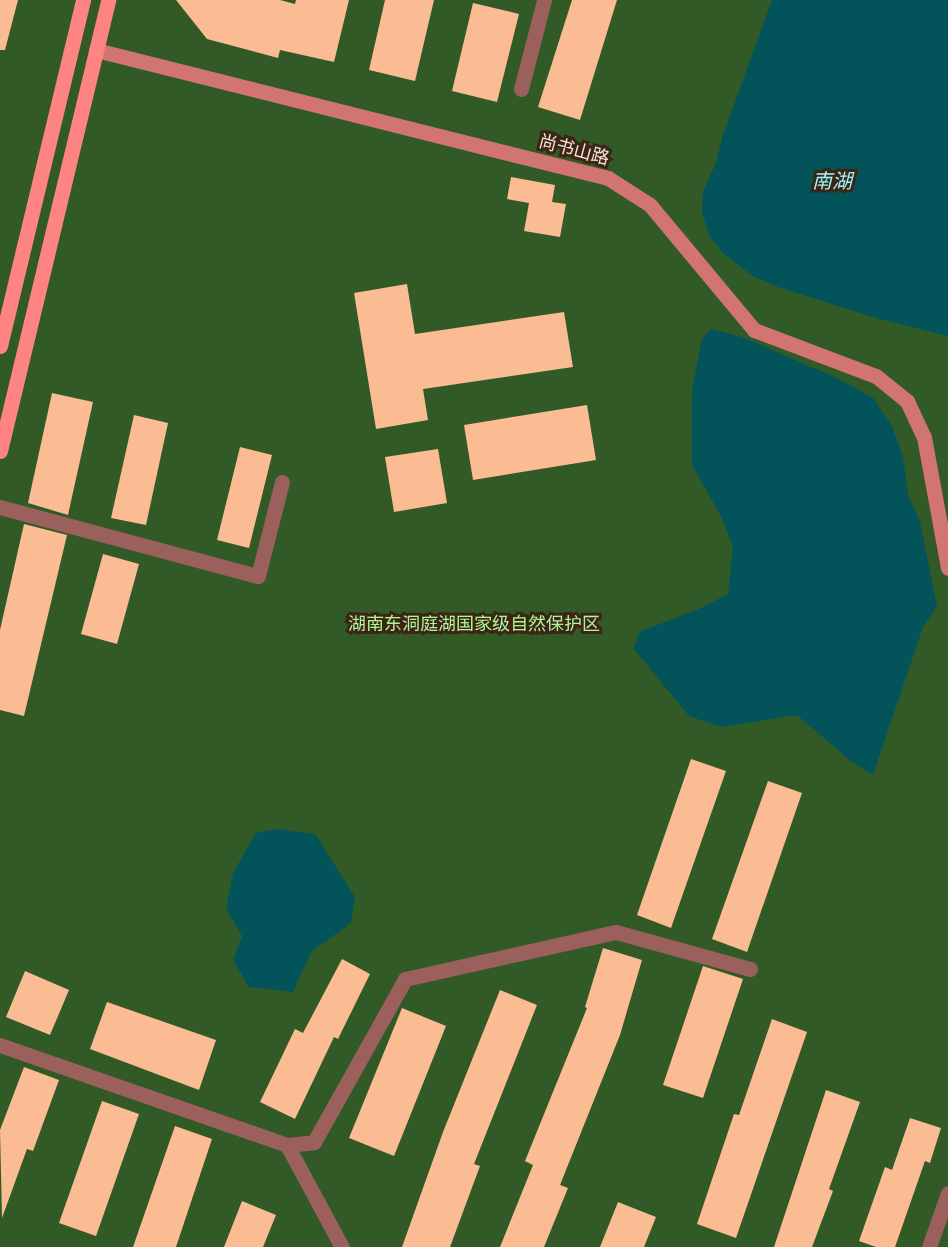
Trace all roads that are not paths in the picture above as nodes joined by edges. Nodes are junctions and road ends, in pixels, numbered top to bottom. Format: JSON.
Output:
{"nodes":[{"id":1,"x":83,"y":0,"type":"edge"},
{"id":2,"x":108,"y":0,"type":"edge"},
{"id":3,"x":544,"y":0,"type":"edge"},
{"id":4,"x":96,"y":50,"type":"junction"},
{"id":5,"x":521,"y":89,"type":"dead end"},
{"id":6,"x":0,"y":346,"type":"edge"},
{"id":7,"x":0,"y":451,"type":"edge"},
{"id":8,"x":282,"y":482,"type":"dead end"},
{"id":9,"x":0,"y":507,"type":"edge"},
{"id":10,"x":948,"y":568,"type":"edge"},
{"id":11,"x":750,"y":969,"type":"dead end"},
{"id":12,"x":0,"y":1045,"type":"edge"},
{"id":13,"x":287,"y":1145,"type":"junction"},
{"id":14,"x":948,"y":1193,"type":"edge"},
{"id":15,"x":342,"y":1247,"type":"edge"},
{"id":16,"x":929,"y":1247,"type":"edge"}],
"edges":[{"from":1,"to":6,"type":"main road"},
{"from":2,"to":4,"type":"main road"},
{"from":3,"to":5,"type":"street"},
{"from":4,"to":7,"type":"main road"},
{"from":4,"to":10,"type":"street","name":"尚书山路"},
{"from":8,"to":9,"type":"street"},
{"from":11,"to":13,"type":"street"},
{"from":12,"to":13,"type":"street"},
{"from":13,"to":15,"type":"street"},
{"from":14,"to":16,"type":"street"}]}
